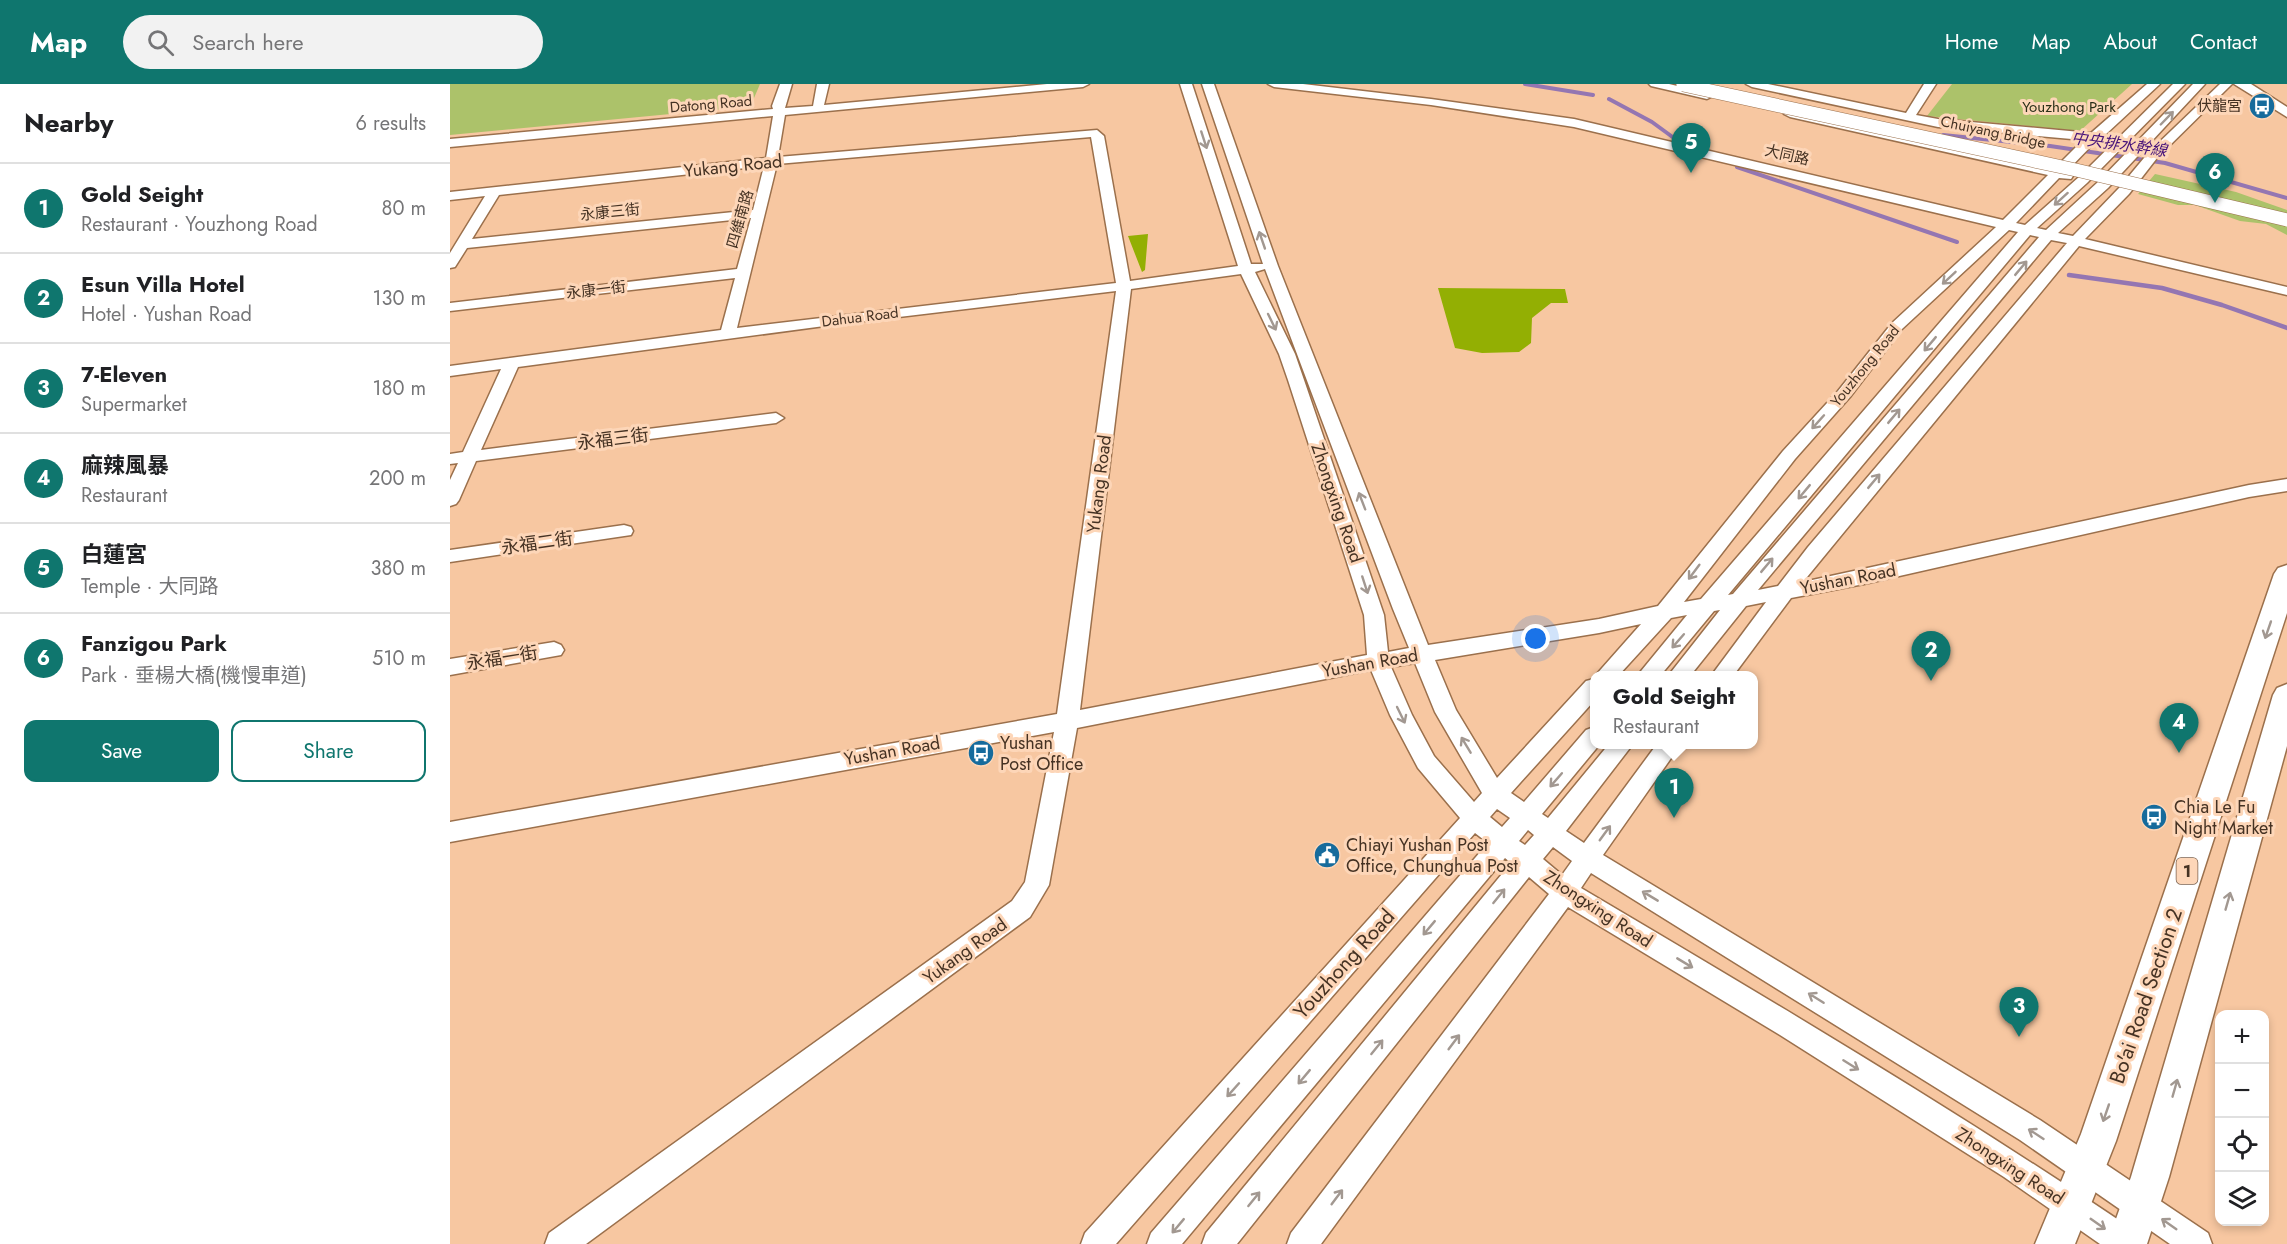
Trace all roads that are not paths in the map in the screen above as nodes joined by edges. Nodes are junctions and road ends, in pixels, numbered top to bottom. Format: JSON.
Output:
{"nodes":[{"id":1,"x":786,"y":84,"type":"edge"},
{"id":2,"x":823,"y":84,"type":"edge"},
{"id":3,"x":1083,"y":84,"type":"edge"},
{"id":4,"x":1186,"y":84,"type":"edge"},
{"id":5,"x":1208,"y":84,"type":"edge"},
{"id":6,"x":1274,"y":84,"type":"edge"},
{"id":7,"x":1655,"y":84,"type":"edge"},
{"id":8,"x":1684,"y":84,"type":"edge"},
{"id":9,"x":1728,"y":84,"type":"edge"},
{"id":10,"x":1740,"y":84,"type":"edge"},
{"id":11,"x":1752,"y":84,"type":"edge"},
{"id":12,"x":1930,"y":84,"type":"edge"},
{"id":13,"x":2154,"y":84,"type":"edge"},
{"id":14,"x":2179,"y":84,"type":"edge"},
{"id":15,"x":2199,"y":84,"type":"edge"},
{"id":16,"x":2226,"y":84,"type":"edge"},
{"id":17,"x":2241,"y":84,"type":"edge"},
{"id":18,"x":2259,"y":84,"type":"edge"},
{"id":19,"x":2287,"y":101,"type":"edge"},
{"id":20,"x":818,"y":108,"type":"junction"},
{"id":21,"x":780,"y":112,"type":"junction"},
{"id":22,"x":2287,"y":113,"type":"edge"},
{"id":23,"x":1908,"y":118,"type":"junction"},
{"id":24,"x":450,"y":143,"type":"edge"},
{"id":25,"x":2086,"y":144,"type":"junction"},
{"id":26,"x":2112,"y":149,"type":"junction"},
{"id":27,"x":2133,"y":153,"type":"junction"},
{"id":28,"x":2153,"y":160,"type":"junction"},
{"id":29,"x":773,"y":161,"type":"junction"},
{"id":30,"x":2058,"y":174,"type":"junction"},
{"id":31,"x":2082,"y":180,"type":"junction"},
{"id":32,"x":2103,"y":185,"type":"junction"},
{"id":33,"x":2124,"y":191,"type":"junction"},
{"id":34,"x":494,"y":192,"type":"junction"},
{"id":35,"x":450,"y":196,"type":"edge"},
{"id":36,"x":2287,"y":209,"type":"edge"},
{"id":37,"x":760,"y":213,"type":"junction"},
{"id":38,"x":2287,"y":218,"type":"edge"},
{"id":39,"x":2007,"y":224,"type":"junction"},
{"id":40,"x":2027,"y":230,"type":"junction"},
{"id":41,"x":2048,"y":235,"type":"junction"},
{"id":42,"x":2075,"y":242,"type":"junction"},
{"id":43,"x":463,"y":244,"type":"junction"},
{"id":44,"x":450,"y":264,"type":"edge"},
{"id":45,"x":1271,"y":266,"type":"junction"},
{"id":46,"x":1246,"y":269,"type":"junction"},
{"id":47,"x":742,"y":273,"type":"junction"},
{"id":48,"x":1124,"y":286,"type":"junction"},
{"id":49,"x":2287,"y":291,"type":"edge"},
{"id":50,"x":450,"y":307,"type":"edge"},
{"id":51,"x":728,"y":334,"type":"junction"},
{"id":52,"x":512,"y":363,"type":"junction"},
{"id":53,"x":450,"y":371,"type":"edge"},
{"id":54,"x":776,"y":418,"type":"dead end"},
{"id":55,"x":471,"y":456,"type":"junction"},
{"id":56,"x":450,"y":459,"type":"edge"},
{"id":57,"x":2287,"y":485,"type":"edge"},
{"id":58,"x":450,"y":500,"type":"edge"},
{"id":59,"x":624,"y":531,"type":"dead end"},
{"id":60,"x":450,"y":556,"type":"edge"},
{"id":61,"x":2287,"y":574,"type":"edge"},
{"id":62,"x":1786,"y":592,"type":"junction"},
{"id":63,"x":1738,"y":600,"type":"junction"},
{"id":64,"x":1710,"y":605,"type":"junction"},
{"id":65,"x":1665,"y":612,"type":"junction"},
{"id":66,"x":554,"y":650,"type":"dead end"},
{"id":67,"x":1421,"y":653,"type":"junction"},
{"id":68,"x":1378,"y":661,"type":"junction"},
{"id":69,"x":450,"y":667,"type":"edge"},
{"id":70,"x":1609,"y":671,"type":"edge"},
{"id":71,"x":1651,"y":671,"type":"edge"},
{"id":72,"x":1681,"y":671,"type":"edge"},
{"id":73,"x":1724,"y":671,"type":"edge"},
{"id":74,"x":1590,"y":691,"type":"edge"},
{"id":75,"x":2287,"y":695,"type":"edge"},
{"id":76,"x":1068,"y":721,"type":"junction"},
{"id":77,"x":1590,"y":741,"type":"edge"},
{"id":78,"x":1618,"y":749,"type":"edge"},
{"id":79,"x":1666,"y":749,"type":"edge"},
{"id":80,"x":1495,"y":795,"type":"junction"},
{"id":81,"x":1526,"y":814,"type":"junction"},
{"id":82,"x":1474,"y":818,"type":"junction"},
{"id":83,"x":450,"y":832,"type":"edge"},
{"id":84,"x":1550,"y":833,"type":"junction"},
{"id":85,"x":1502,"y":842,"type":"junction"},
{"id":86,"x":1587,"y":858,"type":"junction"},
{"id":87,"x":1526,"y":862,"type":"junction"},
{"id":88,"x":1565,"y":892,"type":"junction"},
{"id":89,"x":2085,"y":1166,"type":"junction"},
{"id":90,"x":2070,"y":1204,"type":"junction"},
{"id":91,"x":2140,"y":1205,"type":"junction"},
{"id":92,"x":560,"y":1244,"type":"edge"},
{"id":93,"x":1096,"y":1244,"type":"edge"},
{"id":94,"x":1162,"y":1244,"type":"edge"},
{"id":95,"x":1217,"y":1244,"type":"edge"},
{"id":96,"x":1302,"y":1244,"type":"edge"},
{"id":97,"x":2055,"y":1244,"type":"edge"},
{"id":98,"x":2127,"y":1244,"type":"edge"},
{"id":99,"x":2197,"y":1244,"type":"edge"}],
"edges":[{"from":1,"to":21,"type":"street","name":"四維南路"},
{"from":2,"to":20,"type":"street"},
{"from":3,"to":20,"type":"street","name":"Datong Road"},
{"from":4,"to":46,"type":"street","name":"Zhongxing Road","one_way":true},
{"from":45,"to":5,"type":"street","name":"Zhongxing Road","one_way":true},
{"from":6,"to":39,"type":"street","name":"大同路"},
{"from":7,"to":30,"type":"street"},
{"from":8,"to":38,"type":"street","bridge":true},
{"from":9,"to":36,"type":"street","name":"Chuiyang Bridge"},
{"from":10,"to":28,"type":"street"},
{"from":11,"to":23,"type":"street"},
{"from":12,"to":23,"type":"street"},
{"from":13,"to":25,"type":"street","name":"Youzhong Road"},
{"from":14,"to":26,"type":"street","name":"Youzhong Road"},
{"from":27,"to":15,"type":"street","one_way":true},
{"from":16,"to":28,"type":"street"},
{"from":17,"to":22,"type":"main road"},
{"from":18,"to":19,"type":"main road"},
{"from":20,"to":21,"type":"street","name":"Datong Road"},
{"from":21,"to":24,"type":"street","name":"Datong Road"},
{"from":21,"to":29,"type":"street","name":"四維南路"},
{"from":23,"to":25,"type":"street"},
{"from":25,"to":26,"type":"street"},
{"from":25,"to":30,"type":"street","name":"Youzhong Road"},
{"from":26,"to":27,"type":"street"},
{"from":26,"to":31,"type":"street","name":"Youzhong Road"},
{"from":27,"to":28,"type":"street"},
{"from":27,"to":32,"type":"street"},
{"from":28,"to":33,"type":"street"},
{"from":29,"to":34,"type":"street","name":"Yukang Road"},
{"from":29,"to":37,"type":"street","name":"四維南路"},
{"from":29,"to":48,"type":"street","name":"Yukang Road"},
{"from":30,"to":31,"type":"street"},
{"from":30,"to":39,"type":"street","name":"Youzhong Road"},
{"from":31,"to":32,"type":"street"},
{"from":31,"to":40,"type":"street","name":"Youzhong Road","one_way":true},
{"from":32,"to":33,"type":"street"},
{"from":32,"to":41,"type":"street"},
{"from":33,"to":42,"type":"street"},
{"from":34,"to":35,"type":"street","name":"Yukang Road"},
{"from":34,"to":43,"type":"street"},
{"from":37,"to":43,"type":"street","name":"永康三街"},
{"from":37,"to":47,"type":"street","name":"四維南路"},
{"from":39,"to":40,"type":"street","name":"大同路"},
{"from":39,"to":65,"type":"street","name":"Youzhong Road","one_way":true},
{"from":40,"to":41,"type":"street","name":"大同路"},
{"from":40,"to":64,"type":"street","name":"Youzhong Road","one_way":true},
{"from":41,"to":42,"type":"street","name":"大同路"},
{"from":63,"to":41,"type":"street","one_way":true},
{"from":42,"to":49,"type":"street","name":"大同路"},
{"from":62,"to":42,"type":"street","one_way":true},
{"from":43,"to":44,"type":"street"},
{"from":45,"to":46,"type":"street","name":"Dahua Road"},
{"from":67,"to":45,"type":"street","name":"Zhongxing Road","one_way":true},
{"from":46,"to":48,"type":"street","name":"Dahua Road"},
{"from":46,"to":68,"type":"street","name":"Zhongxing Road","one_way":true},
{"from":47,"to":50,"type":"street","name":"永康一街"},
{"from":47,"to":51,"type":"street","name":"四維南路"},
{"from":48,"to":51,"type":"street","name":"Dahua Road"},
{"from":48,"to":76,"type":"street","name":"Yukang Road"},
{"from":51,"to":52,"type":"street","name":"Dahua Road"},
{"from":52,"to":53,"type":"street","name":"Dahua Road"},
{"from":52,"to":55,"type":"street"},
{"from":54,"to":55,"type":"street","name":"永福三街"},
{"from":55,"to":56,"type":"street","name":"永福三街"},
{"from":55,"to":58,"type":"street"},
{"from":57,"to":62,"type":"street","name":"Yushan Road"},
{"from":59,"to":60,"type":"street","name":"永福二街"},
{"from":61,"to":89,"type":"main road","name":"Bo'ai Road Section 2","number":"1","one_way":true},
{"from":62,"to":63,"type":"street","name":"Yushan Road"},
{"from":62,"to":73,"type":"street"},
{"from":63,"to":64,"type":"street","name":"Yushan Road"},
{"from":63,"to":72,"type":"street"},
{"from":64,"to":65,"type":"street","name":"Yushan Road"},
{"from":64,"to":71,"type":"street","name":"Youzhong Road","one_way":true},
{"from":65,"to":67,"type":"street","name":"Yushan Road"},
{"from":65,"to":70,"type":"street","name":"Youzhong Road"},
{"from":66,"to":69,"type":"street","name":"永福一街"},
{"from":67,"to":68,"type":"street","name":"Yushan Road"},
{"from":80,"to":67,"type":"street","name":"Zhongxing Road","one_way":true},
{"from":68,"to":76,"type":"street","name":"Yushan Road"},
{"from":68,"to":82,"type":"street","name":"Zhongxing Road","one_way":true},
{"from":74,"to":80,"type":"street","name":"Youzhong Road"},
{"from":91,"to":75,"type":"main road","one_way":true},
{"from":76,"to":83,"type":"street","name":"Yushan Road"},
{"from":76,"to":92,"type":"street","name":"Yukang Road"},
{"from":77,"to":81,"type":"street","one_way":true},
{"from":78,"to":84,"type":"street"},
{"from":86,"to":79,"type":"street","one_way":true},
{"from":80,"to":81,"type":"street","name":"Zhongxing Road"},
{"from":80,"to":82,"type":"street","name":"Youzhong Road"},
{"from":81,"to":84,"type":"street","name":"Zhongxing Road"},
{"from":81,"to":85,"type":"street"},
{"from":82,"to":85,"type":"street","name":"Zhongxing Road"},
{"from":82,"to":93,"type":"street","name":"Youzhong Road","one_way":true},
{"from":84,"to":86,"type":"street","name":"Zhongxing Road"},
{"from":84,"to":87,"type":"street"},
{"from":85,"to":87,"type":"street","name":"Zhongxing Road"},
{"from":85,"to":94,"type":"street","one_way":true},
{"from":86,"to":88,"type":"street"},
{"from":89,"to":86,"type":"street","name":"Zhongxing Road","one_way":true},
{"from":87,"to":88,"type":"street","name":"Zhongxing Road"},
{"from":95,"to":87,"type":"street","one_way":true},
{"from":88,"to":90,"type":"street","name":"Zhongxing Road","one_way":true},
{"from":96,"to":88,"type":"street","one_way":true},
{"from":89,"to":90,"type":"main road","name":"Bo'ai Road Section 2","number":"1"},
{"from":89,"to":91,"type":"street","name":"Zhongxing Road"},
{"from":90,"to":97,"type":"main road","name":"Bo'ai Road Section 2","number":"1"},
{"from":90,"to":98,"type":"street","name":"Zhongxing Road","one_way":true},
{"from":91,"to":98,"type":"main road"},
{"from":99,"to":91,"type":"street","name":"Zhongxing Road","one_way":true}]}
